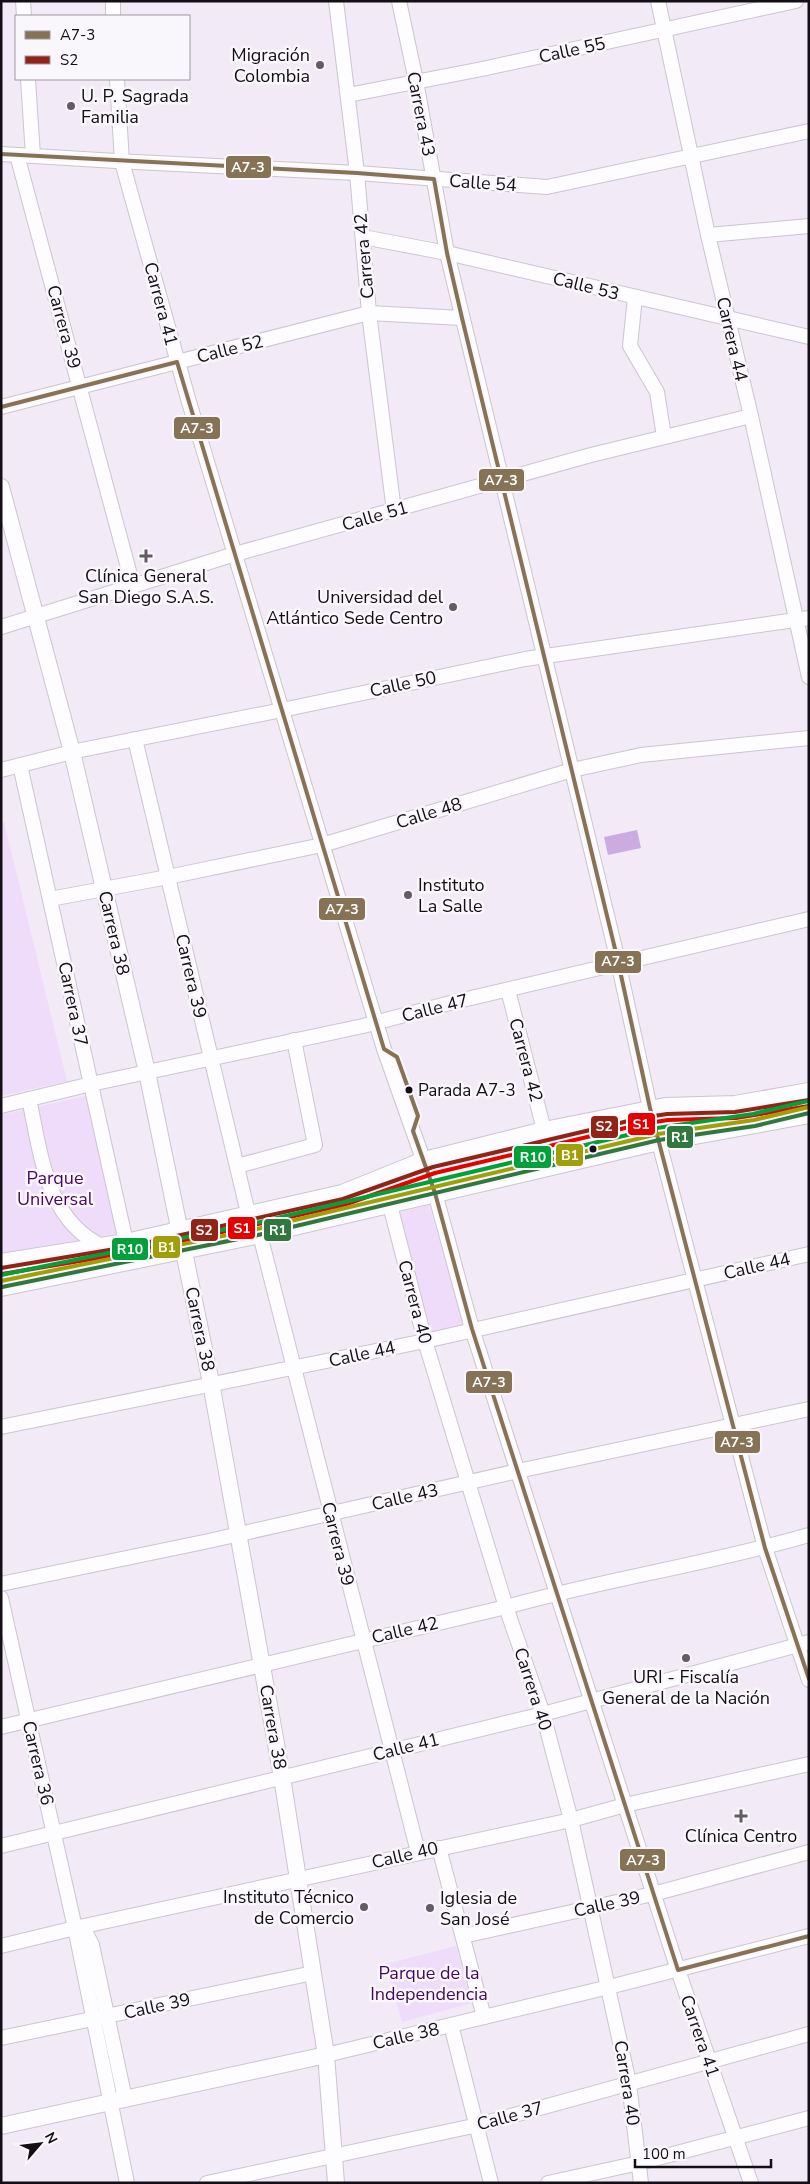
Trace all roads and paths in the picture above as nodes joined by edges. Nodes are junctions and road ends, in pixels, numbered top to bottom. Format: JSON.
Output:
{"nodes":[{"id":1,"x":23,"y":1,"type":"edge"},
{"id":2,"x":112,"y":1,"type":"edge"},
{"id":3,"x":336,"y":1,"type":"edge"},
{"id":4,"x":399,"y":1,"type":"edge"},
{"id":5,"x":658,"y":1,"type":"edge"},
{"id":6,"x":796,"y":1,"type":"edge"},
{"id":7,"x":24,"y":15,"type":"edge"},
{"id":8,"x":113,"y":15,"type":"edge"},
{"id":9,"x":663,"y":30,"type":"junction"},
{"id":10,"x":28,"y":80,"type":"edge"},
{"id":11,"x":117,"y":80,"type":"edge"},
{"id":12,"x":416,"y":82,"type":"junction"},
{"id":13,"x":348,"y":94,"type":"junction"},
{"id":14,"x":809,"y":131,"type":"edge"},
{"id":15,"x":1,"y":154,"type":"edge"},
{"id":16,"x":17,"y":154,"type":"junction"},
{"id":17,"x":33,"y":156,"type":"junction"},
{"id":18,"x":692,"y":156,"type":"junction"},
{"id":19,"x":122,"y":162,"type":"junction"},
{"id":20,"x":357,"y":173,"type":"junction"},
{"id":21,"x":434,"y":179,"type":"junction"},
{"id":22,"x":809,"y":226,"type":"edge"},
{"id":23,"x":708,"y":235,"type":"junction"},
{"id":24,"x":364,"y":237,"type":"junction"},
{"id":25,"x":447,"y":252,"type":"junction"},
{"id":26,"x":635,"y":298,"type":"junction"},
{"id":27,"x":369,"y":313,"type":"junction"},
{"id":28,"x":462,"y":318,"type":"junction"},
{"id":29,"x":727,"y":319,"type":"junction"},
{"id":30,"x":809,"y":337,"type":"edge"},
{"id":31,"x":177,"y":362,"type":"junction"},
{"id":32,"x":80,"y":386,"type":"junction"},
{"id":33,"x":1,"y":407,"type":"edge"},
{"id":34,"x":751,"y":416,"type":"junction"},
{"id":35,"x":664,"y":437,"type":"junction"},
{"id":36,"x":501,"y":480,"type":"junction"},
{"id":37,"x":1,"y":487,"type":"edge"},
{"id":38,"x":394,"y":511,"type":"junction"},
{"id":39,"x":235,"y":554,"type":"junction"},
{"id":40,"x":133,"y":586,"type":"junction"},
{"id":41,"x":35,"y":617,"type":"junction"},
{"id":42,"x":802,"y":620,"type":"edge"},
{"id":43,"x":1,"y":627,"type":"edge"},
{"id":44,"x":544,"y":656,"type":"junction"},
{"id":45,"x":809,"y":677,"type":"edge"},
{"id":46,"x":282,"y":710,"type":"junction"},
{"id":47,"x":809,"y":738,"type":"edge"},
{"id":48,"x":135,"y":739,"type":"junction"},
{"id":49,"x":72,"y":752,"type":"junction"},
{"id":50,"x":20,"y":765,"type":"junction"},
{"id":51,"x":1,"y":770,"type":"edge"},
{"id":52,"x":572,"y":770,"type":"junction"},
{"id":53,"x":322,"y":845,"type":"junction"},
{"id":54,"x":168,"y":877,"type":"junction"},
{"id":55,"x":104,"y":889,"type":"junction"},
{"id":56,"x":50,"y":899,"type":"junction"},
{"id":57,"x":809,"y":919,"type":"edge"},
{"id":58,"x":619,"y":965,"type":"junction"},
{"id":59,"x":508,"y":990,"type":"junction"},
{"id":60,"x":377,"y":1023,"type":"junction"},
{"id":61,"x":294,"y":1040,"type":"junction"},
{"id":62,"x":210,"y":1060,"type":"junction"},
{"id":63,"x":147,"y":1072,"type":"junction"},
{"id":64,"x":91,"y":1084,"type":"junction"},
{"id":65,"x":809,"y":1092,"type":"edge"},
{"id":66,"x":29,"y":1100,"type":"junction"},
{"id":67,"x":1,"y":1106,"type":"edge"},
{"id":68,"x":650,"y":1108,"type":"junction"},
{"id":69,"x":809,"y":1115,"type":"edge"},
{"id":70,"x":544,"y":1130,"type":"junction"},
{"id":71,"x":660,"y":1143,"type":"junction"},
{"id":72,"x":424,"y":1160,"type":"junction"},
{"id":73,"x":237,"y":1166,"type":"junction"},
{"id":74,"x":435,"y":1193,"type":"junction"},
{"id":75,"x":390,"y":1204,"type":"junction"},
{"id":76,"x":248,"y":1213,"type":"junction"},
{"id":77,"x":179,"y":1229,"type":"junction"},
{"id":78,"x":260,"y":1235,"type":"junction"},
{"id":79,"x":126,"y":1242,"type":"junction"},
{"id":80,"x":104,"y":1247,"type":"junction"},
{"id":81,"x":184,"y":1249,"type":"junction"},
{"id":82,"x":809,"y":1254,"type":"edge"},
{"id":83,"x":1,"y":1262,"type":"edge"},
{"id":84,"x":695,"y":1280,"type":"junction"},
{"id":85,"x":1,"y":1288,"type":"edge"},
{"id":86,"x":472,"y":1329,"type":"junction"},
{"id":87,"x":425,"y":1341,"type":"junction"},
{"id":88,"x":294,"y":1368,"type":"junction"},
{"id":89,"x":211,"y":1383,"type":"junction"},
{"id":90,"x":809,"y":1409,"type":"edge"},
{"id":91,"x":733,"y":1426,"type":"junction"},
{"id":92,"x":1,"y":1427,"type":"edge"},
{"id":93,"x":518,"y":1471,"type":"junction"},
{"id":94,"x":469,"y":1483,"type":"junction"},
{"id":95,"x":331,"y":1513,"type":"junction"},
{"id":96,"x":238,"y":1534,"type":"junction"},
{"id":97,"x":809,"y":1535,"type":"edge"},
{"id":98,"x":765,"y":1548,"type":"junction"},
{"id":99,"x":1,"y":1584,"type":"edge"},
{"id":100,"x":557,"y":1593,"type":"junction"},
{"id":101,"x":1,"y":1598,"type":"edge"},
{"id":102,"x":506,"y":1607,"type":"junction"},
{"id":103,"x":364,"y":1640,"type":"junction"},
{"id":104,"x":803,"y":1644,"type":"edge"},
{"id":105,"x":262,"y":1666,"type":"junction"},
{"id":106,"x":809,"y":1680,"type":"edge"},
{"id":107,"x":592,"y":1701,"type":"junction"},
{"id":108,"x":543,"y":1714,"type":"junction"},
{"id":109,"x":28,"y":1720,"type":"junction"},
{"id":110,"x":1,"y":1727,"type":"edge"},
{"id":111,"x":392,"y":1750,"type":"junction"},
{"id":112,"x":809,"y":1764,"type":"edge"},
{"id":113,"x":282,"y":1778,"type":"junction"},
{"id":114,"x":625,"y":1805,"type":"junction"},
{"id":115,"x":571,"y":1820,"type":"junction"},
{"id":116,"x":54,"y":1832,"type":"junction"},
{"id":117,"x":1,"y":1846,"type":"edge"},
{"id":118,"x":439,"y":1848,"type":"junction"},
{"id":119,"x":418,"y":1852,"type":"junction"},
{"id":120,"x":809,"y":1852,"type":"edge"},
{"id":121,"x":298,"y":1880,"type":"junction"},
{"id":122,"x":653,"y":1894,"type":"junction"},
{"id":123,"x":591,"y":1908,"type":"junction"},
{"id":124,"x":75,"y":1928,"type":"junction"},
{"id":125,"x":463,"y":1936,"type":"junction"},
{"id":126,"x":809,"y":1936,"type":"edge"},
{"id":127,"x":1,"y":1946,"type":"edge"},
{"id":128,"x":678,"y":1970,"type":"junction"},
{"id":129,"x":313,"y":1973,"type":"junction"},
{"id":130,"x":609,"y":1987,"type":"junction"},
{"id":131,"x":484,"y":2017,"type":"junction"},
{"id":132,"x":101,"y":2018,"type":"junction"},
{"id":133,"x":451,"y":2025,"type":"junction"},
{"id":134,"x":809,"y":2034,"type":"edge"},
{"id":135,"x":1,"y":2038,"type":"edge"},
{"id":136,"x":326,"y":2055,"type":"junction"},
{"id":137,"x":709,"y":2061,"type":"junction"},
{"id":138,"x":629,"y":2083,"type":"junction"},
{"id":139,"x":118,"y":2101,"type":"junction"},
{"id":140,"x":809,"y":2118,"type":"edge"},
{"id":141,"x":478,"y":2125,"type":"junction"},
{"id":142,"x":1,"y":2126,"type":"edge"},
{"id":143,"x":735,"y":2138,"type":"junction"},
{"id":144,"x":334,"y":2156,"type":"junction"},
{"id":145,"x":639,"y":2163,"type":"junction"},
{"id":146,"x":127,"y":2183,"type":"edge"},
{"id":147,"x":207,"y":2183,"type":"edge"},
{"id":148,"x":336,"y":2183,"type":"edge"},
{"id":149,"x":491,"y":2183,"type":"edge"},
{"id":150,"x":548,"y":2183,"type":"edge"},
{"id":151,"x":641,"y":2183,"type":"edge"},
{"id":152,"x":751,"y":2183,"type":"edge"}],
"edges":[{"from":1,"to":7,"type":"street"},
{"from":2,"to":8,"type":"street"},
{"from":3,"to":13,"type":"street","name":"Carrera 42"},
{"from":4,"to":12,"type":"street","name":"Carrera 43"},
{"from":5,"to":9,"type":"street","name":"Carrera 44"},
{"from":6,"to":9,"type":"street","name":"Calle 55"},
{"from":9,"to":12,"type":"street","name":"Calle 55"},
{"from":9,"to":18,"type":"street","name":"Carrera 44"},
{"from":10,"to":17,"type":"street"},
{"from":11,"to":19,"type":"street","name":"Carrera 41"},
{"from":12,"to":13,"type":"street","name":"Calle 55"},
{"from":12,"to":21,"type":"street","name":"Carrera 43"},
{"from":13,"to":20,"type":"street","name":"Carrera 42"},
{"from":14,"to":18,"type":"street","name":"Calle 54"},
{"from":15,"to":16,"type":"street","name":"Calle 54"},
{"from":16,"to":17,"type":"street","name":"Calle 54"},
{"from":16,"to":32,"type":"street","name":"Carrera 39"},
{"from":17,"to":19,"type":"street","name":"Calle 54"},
{"from":18,"to":21,"type":"street","name":"Calle 54"},
{"from":18,"to":23,"type":"street","name":"Carrera 44"},
{"from":19,"to":20,"type":"street","name":"Calle 54"},
{"from":19,"to":31,"type":"street","name":"Carrera 41"},
{"from":20,"to":21,"type":"street","name":"Calle 54"},
{"from":20,"to":24,"type":"street","name":"Carrera 42"},
{"from":21,"to":25,"type":"street","name":"Carrera 43"},
{"from":22,"to":23,"type":"street"},
{"from":23,"to":29,"type":"street","name":"Carrera 44"},
{"from":24,"to":25,"type":"street","name":"Calle 53"},
{"from":24,"to":27,"type":"street","name":"Carrera 42"},
{"from":25,"to":26,"type":"street","name":"Calle 53"},
{"from":25,"to":28,"type":"street","name":"Carrera 43"},
{"from":26,"to":29,"type":"street","name":"Calle 53"},
{"from":26,"to":35,"type":"street"},
{"from":27,"to":28,"type":"street","name":"Calle 52"},
{"from":27,"to":31,"type":"street","name":"Calle 52"},
{"from":27,"to":38,"type":"street","name":"Carrera 42"},
{"from":28,"to":36,"type":"street","name":"Carrera 43"},
{"from":29,"to":30,"type":"street","name":"Calle 53"},
{"from":29,"to":34,"type":"street","name":"Carrera 44"},
{"from":31,"to":32,"type":"street","name":"Calle 52"},
{"from":31,"to":39,"type":"street","name":"Carrera 41"},
{"from":32,"to":33,"type":"street","name":"Calle 52"},
{"from":32,"to":40,"type":"street","name":"Carrera 39"},
{"from":34,"to":35,"type":"street","name":"Calle 51"},
{"from":34,"to":42,"type":"street","name":"Carrera 44"},
{"from":35,"to":36,"type":"street","name":"Calle 51"},
{"from":36,"to":38,"type":"street","name":"Calle 51"},
{"from":36,"to":44,"type":"street","name":"Carrera 43"},
{"from":37,"to":41,"type":"main road","name":"Carrera 38"},
{"from":38,"to":39,"type":"street","name":"Calle 51"},
{"from":39,"to":40,"type":"street","name":"Calle 51"},
{"from":39,"to":46,"type":"street","name":"Carrera 41"},
{"from":40,"to":41,"type":"street","name":"Calle 51"},
{"from":41,"to":43,"type":"street","name":"Calle 51"},
{"from":41,"to":49,"type":"main road","name":"Carrera 38"},
{"from":42,"to":44,"type":"street","name":"Calle 50"},
{"from":42,"to":45,"type":"street","name":"Carrera 44"},
{"from":44,"to":46,"type":"street","name":"Calle 50"},
{"from":44,"to":52,"type":"street","name":"Carrera 43"},
{"from":46,"to":48,"type":"street","name":"Calle 50"},
{"from":46,"to":53,"type":"street","name":"Carrera 41"},
{"from":47,"to":52,"type":"street","name":"Calle 48"},
{"from":48,"to":49,"type":"street","name":"Calle 50"},
{"from":48,"to":54,"type":"street","name":"Carrera 39"},
{"from":49,"to":50,"type":"street","name":"Calle 50"},
{"from":49,"to":55,"type":"main road","name":"Carrera 38"},
{"from":50,"to":51,"type":"street","name":"Calle 50"},
{"from":50,"to":56,"type":"street","name":"Carrera 37"},
{"from":52,"to":53,"type":"street","name":"Calle 48"},
{"from":52,"to":58,"type":"street","name":"Carrera 43"},
{"from":53,"to":54,"type":"street","name":"Calle 48"},
{"from":53,"to":60,"type":"street","name":"Carrera 41"},
{"from":54,"to":55,"type":"street","name":"Calle 48"},
{"from":54,"to":62,"type":"street","name":"Carrera 39"},
{"from":55,"to":56,"type":"street","name":"Calle 48"},
{"from":55,"to":63,"type":"main road","name":"Carrera 38"},
{"from":56,"to":64,"type":"street","name":"Carrera 37"},
{"from":57,"to":58,"type":"street","name":"Calle 47"},
{"from":58,"to":59,"type":"street","name":"Calle 47"},
{"from":58,"to":68,"type":"street","name":"Carrera 43"},
{"from":59,"to":60,"type":"street","name":"Calle 47"},
{"from":59,"to":70,"type":"street","name":"Carrera 42"},
{"from":60,"to":61,"type":"street","name":"Calle 47"},
{"from":60,"to":72,"type":"street","name":"Carrera 41"},
{"from":61,"to":62,"type":"street","name":"Calle 47"},
{"from":61,"to":73,"type":"street"},
{"from":62,"to":63,"type":"street","name":"Calle 47"},
{"from":62,"to":73,"type":"street","name":"Carrera 39"},
{"from":63,"to":64,"type":"street","name":"Calle 47"},
{"from":63,"to":77,"type":"main road","name":"Carrera 38"},
{"from":64,"to":66,"type":"street","name":"Calle 47"},
{"from":64,"to":79,"type":"street","name":"Carrera 37"},
{"from":65,"to":68,"type":"main road"},
{"from":66,"to":67,"type":"street","name":"Calle 47"},
{"from":66,"to":80,"type":"street"},
{"from":68,"to":70,"type":"main road"},
{"from":68,"to":71,"type":"street","name":"Carrera 43"},
{"from":69,"to":71,"type":"main road"},
{"from":70,"to":72,"type":"main road"},
{"from":71,"to":74,"type":"main road"},
{"from":71,"to":84,"type":"street","name":"Carrera 43"},
{"from":72,"to":74,"type":"street","name":"Carrera 41"},
{"from":72,"to":76,"type":"main road"},
{"from":73,"to":76,"type":"street","name":"Carrera 39"},
{"from":74,"to":75,"type":"main road"},
{"from":74,"to":86,"type":"street","name":"Carrera 41"},
{"from":75,"to":78,"type":"main road"},
{"from":75,"to":87,"type":"street","name":"Carrera 40"},
{"from":76,"to":77,"type":"main road"},
{"from":77,"to":79,"type":"main road"},
{"from":77,"to":81,"type":"main road","name":"Carrera 38"},
{"from":78,"to":81,"type":"main road"},
{"from":78,"to":88,"type":"street","name":"Carrera 39"},
{"from":79,"to":80,"type":"main road"},
{"from":80,"to":83,"type":"main road"},
{"from":81,"to":85,"type":"main road"},
{"from":81,"to":89,"type":"main road","name":"Carrera 38"},
{"from":82,"to":84,"type":"street","name":"Calle 44"},
{"from":84,"to":86,"type":"street","name":"Calle 44"},
{"from":84,"to":91,"type":"street","name":"Carrera 43"},
{"from":86,"to":87,"type":"street","name":"Calle 44"},
{"from":86,"to":93,"type":"street","name":"Carrera 41"},
{"from":87,"to":88,"type":"street","name":"Calle 44"},
{"from":87,"to":94,"type":"street","name":"Carrera 40"},
{"from":88,"to":89,"type":"street","name":"Calle 44"},
{"from":88,"to":95,"type":"street","name":"Carrera 39"},
{"from":89,"to":92,"type":"street","name":"Calle 44"},
{"from":89,"to":96,"type":"main road","name":"Carrera 38"},
{"from":90,"to":91,"type":"street","name":"Calle 43"},
{"from":91,"to":93,"type":"street","name":"Calle 43"},
{"from":91,"to":98,"type":"street","name":"Carrera 43"},
{"from":93,"to":94,"type":"street","name":"Calle 43"},
{"from":93,"to":100,"type":"street","name":"Carrera 41"},
{"from":94,"to":95,"type":"street","name":"Calle 43"},
{"from":94,"to":102,"type":"street","name":"Carrera 40"},
{"from":95,"to":96,"type":"street","name":"Calle 43"},
{"from":95,"to":103,"type":"street","name":"Carrera 39"},
{"from":96,"to":99,"type":"street","name":"Calle 43"},
{"from":96,"to":105,"type":"main road","name":"Carrera 38"},
{"from":97,"to":98,"type":"street","name":"Calle 42"},
{"from":98,"to":100,"type":"street","name":"Calle 42"},
{"from":98,"to":104,"type":"street","name":"Carrera 43"},
{"from":100,"to":102,"type":"street","name":"Calle 42"},
{"from":100,"to":107,"type":"street","name":"Carrera 41"},
{"from":101,"to":109,"type":"street","name":"Carrera 36"},
{"from":102,"to":103,"type":"street","name":"Calle 42"},
{"from":102,"to":108,"type":"street","name":"Carrera 40"},
{"from":103,"to":105,"type":"street","name":"Calle 42"},
{"from":103,"to":111,"type":"street","name":"Carrera 39"},
{"from":104,"to":106,"type":"street","name":"Carrera 43"},
{"from":104,"to":107,"type":"street","name":"Calle 41"},
{"from":105,"to":109,"type":"street","name":"Calle 42"},
{"from":105,"to":113,"type":"main road","name":"Carrera 38"},
{"from":107,"to":108,"type":"street","name":"Calle 41"},
{"from":107,"to":114,"type":"street","name":"Carrera 41"},
{"from":108,"to":111,"type":"street","name":"Calle 41"},
{"from":108,"to":115,"type":"street","name":"Carrera 40"},
{"from":109,"to":110,"type":"street","name":"Calle 42"},
{"from":109,"to":116,"type":"street","name":"Carrera 36"},
{"from":111,"to":113,"type":"street","name":"Calle 41"},
{"from":111,"to":119,"type":"street","name":"Carrera 39"},
{"from":112,"to":114,"type":"street","name":"Calle 40"},
{"from":113,"to":116,"type":"street","name":"Calle 41"},
{"from":113,"to":121,"type":"main road","name":"Carrera 38"},
{"from":114,"to":115,"type":"street","name":"Calle 40"},
{"from":114,"to":122,"type":"street","name":"Carrera 41"},
{"from":115,"to":118,"type":"street","name":"Calle 40"},
{"from":115,"to":123,"type":"street","name":"Carrera 40"},
{"from":116,"to":117,"type":"street","name":"Calle 41"},
{"from":116,"to":124,"type":"street","name":"Carrera 36"},
{"from":118,"to":119,"type":"street","name":"Calle 40"},
{"from":118,"to":125,"type":"street"},
{"from":119,"to":121,"type":"street","name":"Calle 40"},
{"from":120,"to":122,"type":"street","name":"Calle 39"},
{"from":121,"to":124,"type":"street","name":"Calle 40"},
{"from":121,"to":129,"type":"main road","name":"Carrera 38"},
{"from":122,"to":123,"type":"street","name":"Calle 39"},
{"from":122,"to":128,"type":"street","name":"Carrera 41"},
{"from":123,"to":125,"type":"street","name":"Calle 39"},
{"from":123,"to":130,"type":"street","name":"Carrera 40"},
{"from":124,"to":127,"type":"street","name":"Calle 40"},
{"from":124,"to":132,"type":"street","name":"Carrera 36"},
{"from":125,"to":131,"type":"street"},
{"from":126,"to":128,"type":"street","name":"Calle 38"},
{"from":128,"to":130,"type":"street","name":"Calle 38"},
{"from":128,"to":137,"type":"street","name":"Carrera 41"},
{"from":129,"to":132,"type":"street","name":"Calle 39"},
{"from":129,"to":136,"type":"main road","name":"Carrera 38"},
{"from":130,"to":131,"type":"street","name":"Calle 38"},
{"from":130,"to":138,"type":"street","name":"Carrera 40"},
{"from":131,"to":133,"type":"street","name":"Calle 38"},
{"from":132,"to":135,"type":"street","name":"Calle 39"},
{"from":132,"to":139,"type":"street","name":"Carrera 36"},
{"from":133,"to":136,"type":"street","name":"Calle 38"},
{"from":133,"to":141,"type":"street"},
{"from":134,"to":137,"type":"street","name":"Calle 37"},
{"from":136,"to":139,"type":"main road","name":"Calle 38"},
{"from":136,"to":144,"type":"main road","name":"Carrera 38"},
{"from":137,"to":138,"type":"street","name":"Calle 37"},
{"from":137,"to":143,"type":"street","name":"Carrera 41"},
{"from":138,"to":141,"type":"street","name":"Calle 37"},
{"from":138,"to":145,"type":"street","name":"Carrera 40"},
{"from":139,"to":142,"type":"main road","name":"Calle 38"},
{"from":139,"to":146,"type":"street","name":"Carrera 36"},
{"from":140,"to":143,"type":"street"},
{"from":141,"to":144,"type":"street","name":"Calle 37"},
{"from":141,"to":149,"type":"street"},
{"from":143,"to":145,"type":"street"},
{"from":143,"to":152,"type":"street","name":"Carrera 41"},
{"from":144,"to":147,"type":"street","name":"Calle 37"},
{"from":144,"to":148,"type":"main road","name":"Carrera 38"},
{"from":145,"to":150,"type":"street"},
{"from":145,"to":151,"type":"street","name":"Carrera 40"}]}
